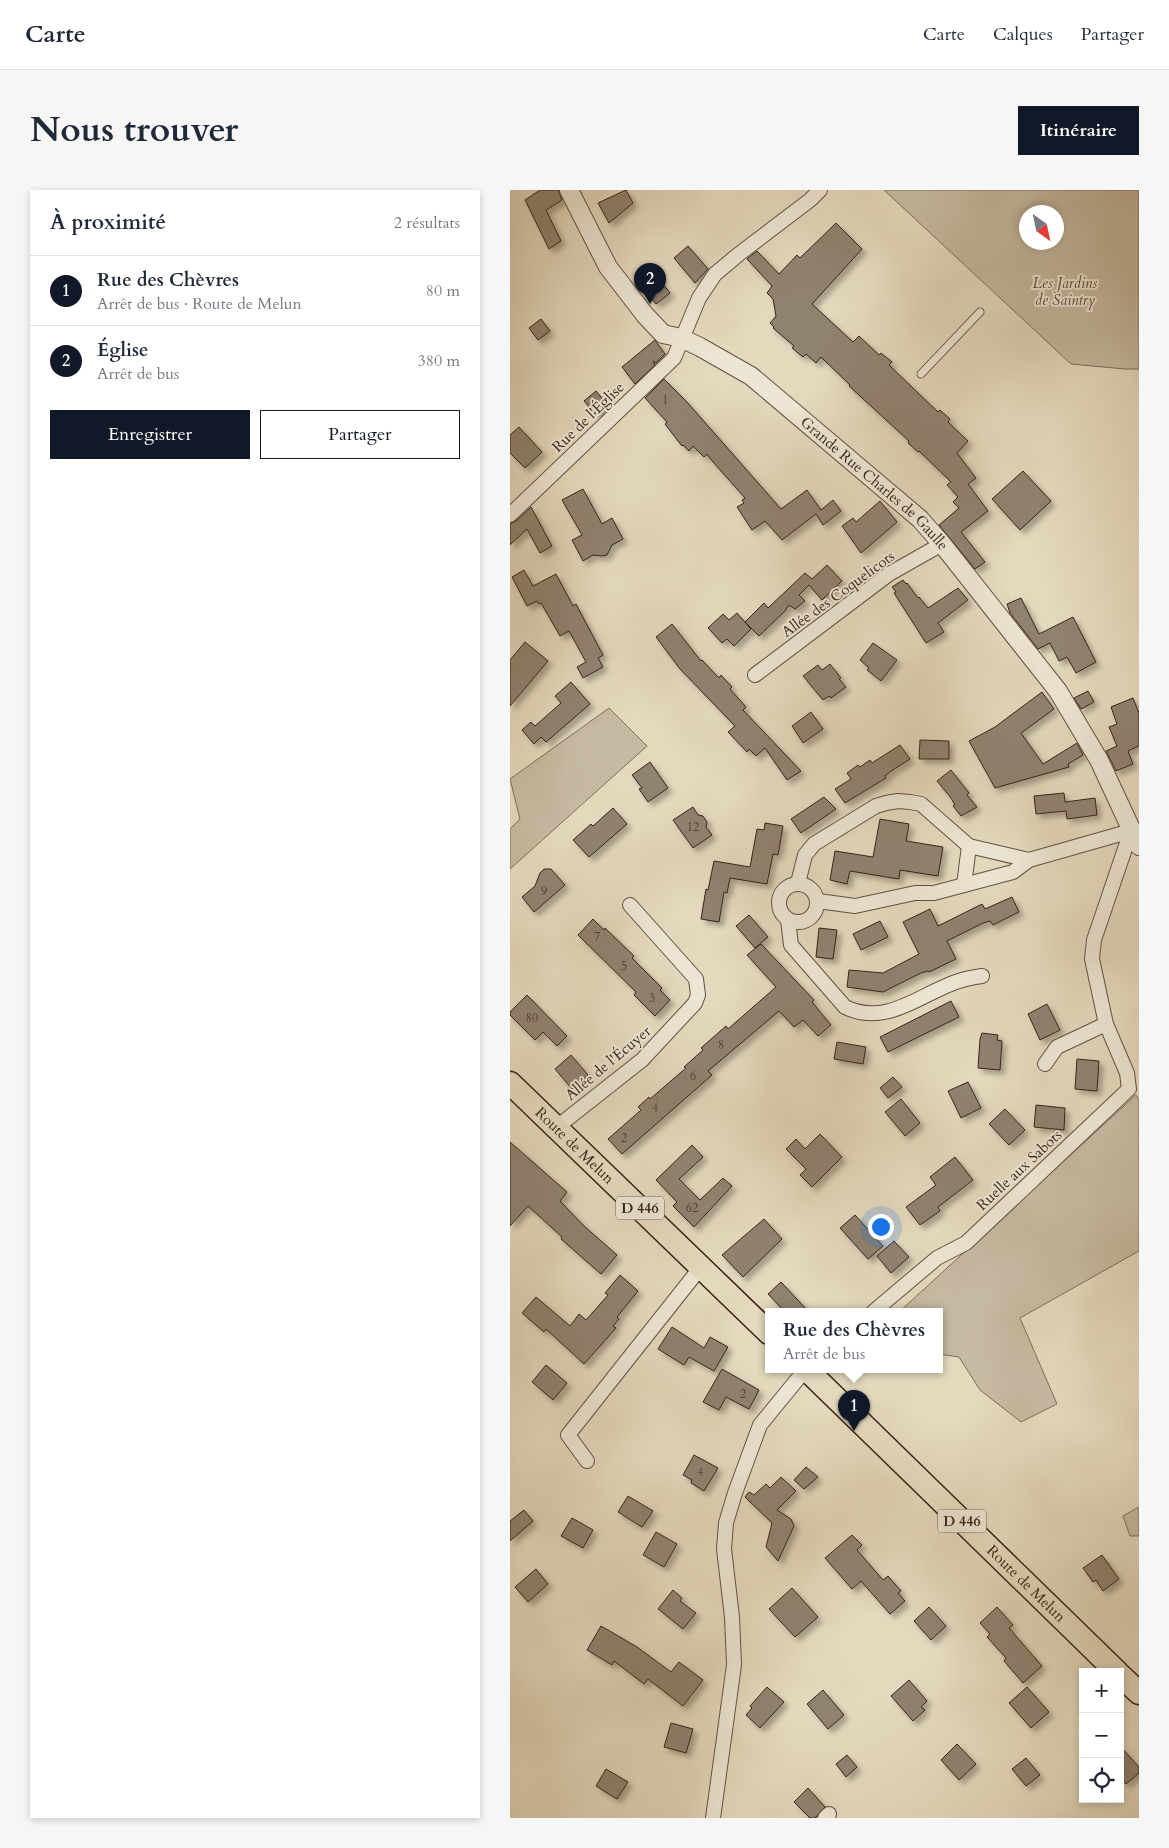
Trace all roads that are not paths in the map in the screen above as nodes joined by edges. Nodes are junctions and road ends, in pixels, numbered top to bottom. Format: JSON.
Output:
{"nodes":[{"id":1,"x":569,"y":190,"type":"edge"},
{"id":2,"x":820,"y":190,"type":"edge"},
{"id":3,"x":980,"y":312,"type":"dead end"},
{"id":4,"x":681,"y":338,"type":"junction"},
{"id":5,"x":921,"y":374,"type":"dead end"},
{"id":6,"x":510,"y":515,"type":"edge"},
{"id":7,"x":942,"y":544,"type":"junction"},
{"id":8,"x":755,"y":675,"type":"dead end"},
{"id":9,"x":1135,"y":838,"type":"edge"},
{"id":10,"x":969,"y":846,"type":"junction"},
{"id":11,"x":1029,"y":860,"type":"junction"},
{"id":12,"x":798,"y":883,"type":"junction"},
{"id":13,"x":964,"y":885,"type":"junction"},
{"id":14,"x":818,"y":901,"type":"junction"},
{"id":15,"x":630,"y":905,"type":"dead end"},
{"id":16,"x":788,"y":920,"type":"junction"},
{"id":17,"x":982,"y":976,"type":"dead end"},
{"id":18,"x":1106,"y":1024,"type":"junction"},
{"id":19,"x":1045,"y":1064,"type":"dead end"},
{"id":20,"x":510,"y":1083,"type":"edge"},
{"id":21,"x":556,"y":1127,"type":"junction"},
{"id":22,"x":701,"y":1267,"type":"junction"},
{"id":23,"x":878,"y":1308,"type":"edge"},
{"id":24,"x":765,"y":1329,"type":"edge"},
{"id":25,"x":803,"y":1373,"type":"edge"},
{"id":26,"x":809,"y":1373,"type":"edge"},
{"id":27,"x":587,"y":1461,"type":"dead end"},
{"id":28,"x":1113,"y":1668,"type":"edge"},
{"id":29,"x":1124,"y":1679,"type":"edge"},
{"id":30,"x":1139,"y":1693,"type":"edge"},
{"id":31,"x":713,"y":1818,"type":"edge"}],
"edges":[{"from":1,"to":4,"type":"street","name":"Grande Rue Charles de Gaulle"},
{"from":2,"to":4,"type":"street","name":"Rue de l'Église"},
{"from":3,"to":5,"type":"lane"},
{"from":4,"to":6,"type":"street","name":"Rue de l'Église"},
{"from":4,"to":7,"type":"street","name":"Grande Rue Charles de Gaulle"},
{"from":7,"to":8,"type":"street","name":"Allée des Coquelicots"},
{"from":7,"to":9,"type":"street","name":"Grande Rue Charles de Gaulle"},
{"from":9,"to":11,"type":"street"},
{"from":9,"to":18,"type":"street","name":"Ruelle aux Sabots"},
{"from":10,"to":11,"type":"street"},
{"from":10,"to":12,"type":"street"},
{"from":10,"to":13,"type":"street"},
{"from":11,"to":13,"type":"street"},
{"from":12,"to":14,"type":"street"},
{"from":12,"to":16,"type":"street"},
{"from":13,"to":14,"type":"street"},
{"from":14,"to":16,"type":"street"},
{"from":15,"to":21,"type":"street","name":"Allée de l'Écuyer"},
{"from":16,"to":17,"type":"street"},
{"from":18,"to":19,"type":"street"},
{"from":18,"to":23,"type":"street","name":"Ruelle aux Sabots"},
{"from":20,"to":21,"type":"main road","name":"Route de Melun","number":"D 446"},
{"from":21,"to":22,"type":"main road","name":"Route de Melun","number":"D 446"},
{"from":22,"to":24,"type":"main road","name":"Route de Melun","number":"D 446"},
{"from":22,"to":27,"type":"street"},
{"from":25,"to":31,"type":"street"},
{"from":26,"to":28,"type":"main road","name":"Route de Melun","number":"D 446"},
{"from":29,"to":30,"type":"main road"}]}
